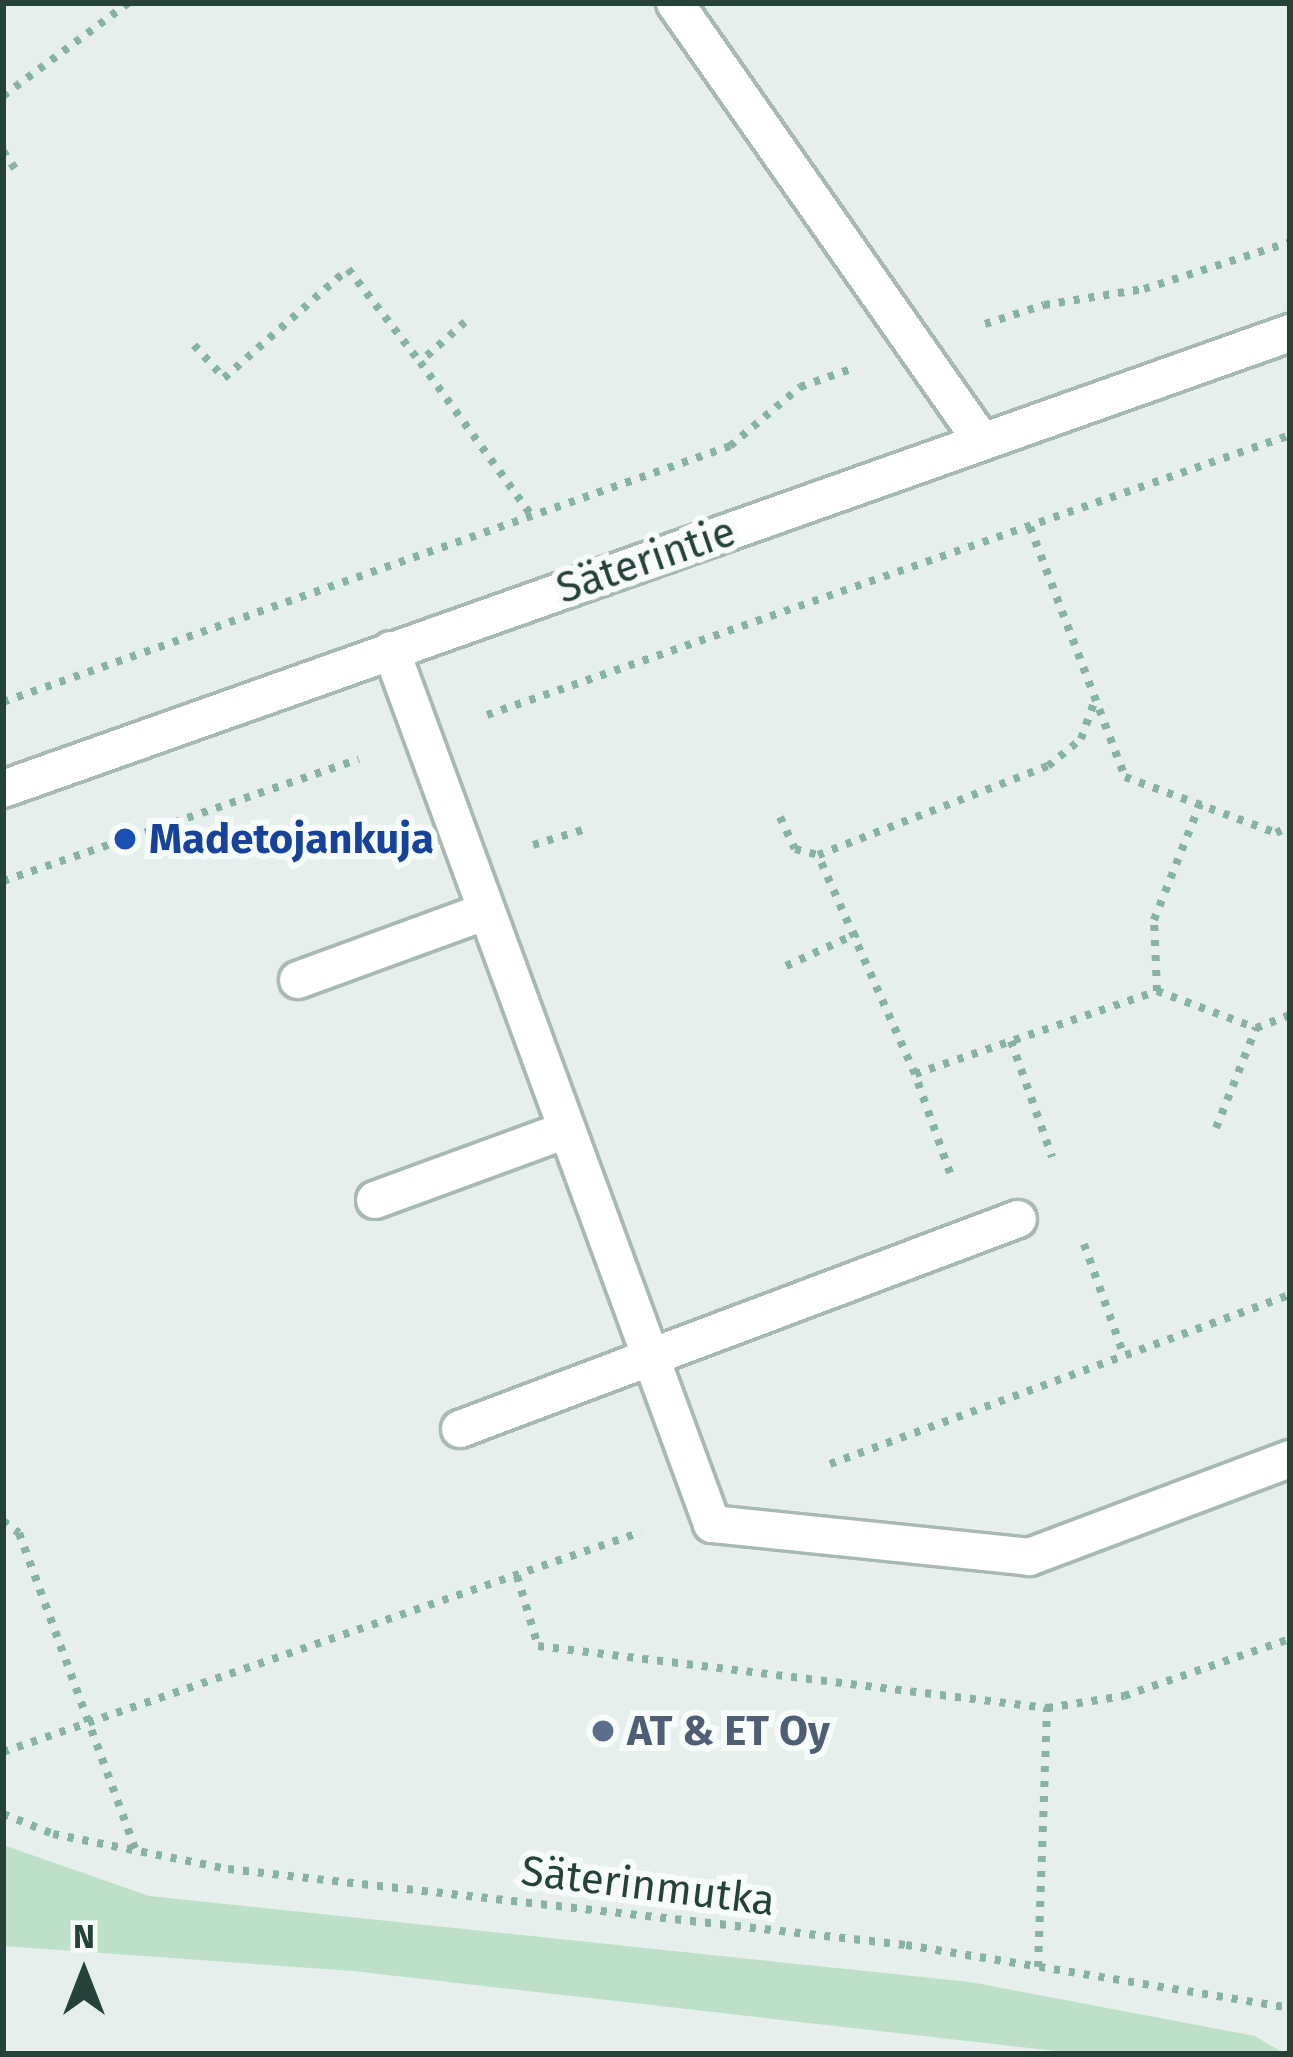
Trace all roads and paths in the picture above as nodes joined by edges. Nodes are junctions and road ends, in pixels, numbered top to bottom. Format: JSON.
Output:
{"nodes":[{"id":1,"x":128,"y":3,"type":"edge"},
{"id":2,"x":675,"y":3,"type":"edge"},
{"id":3,"x":3,"y":96,"type":"edge"},
{"id":4,"x":3,"y":151,"type":"edge"},
{"id":5,"x":16,"y":170,"type":"dead end"},
{"id":6,"x":1290,"y":242,"type":"edge"},
{"id":7,"x":464,"y":322,"type":"dead end"},
{"id":8,"x":1290,"y":333,"type":"edge"},
{"id":9,"x":194,"y":345,"type":"dead end"},
{"id":10,"x":918,"y":346,"type":"junction"},
{"id":11,"x":420,"y":362,"type":"junction"},
{"id":12,"x":1290,"y":435,"type":"edge"},
{"id":13,"x":981,"y":440,"type":"junction"},
{"id":14,"x":532,"y":516,"type":"junction"},
{"id":15,"x":1030,"y":527,"type":"junction"},
{"id":16,"x":391,"y":650,"type":"junction"},
{"id":17,"x":1095,"y":700,"type":"junction"},
{"id":18,"x":3,"y":702,"type":"edge"},
{"id":19,"x":424,"y":738,"type":"junction"},
{"id":20,"x":3,"y":789,"type":"edge"},
{"id":21,"x":1200,"y":804,"type":"junction"},
{"id":22,"x":780,"y":817,"type":"dead end"},
{"id":23,"x":1290,"y":826,"type":"edge"},
{"id":24,"x":818,"y":855,"type":"junction"},
{"id":25,"x":3,"y":880,"type":"edge"},
{"id":26,"x":484,"y":912,"type":"junction"},
{"id":27,"x":859,"y":933,"type":"junction"},
{"id":28,"x":786,"y":966,"type":"dead end"},
{"id":29,"x":298,"y":980,"type":"dead end"},
{"id":30,"x":1157,"y":991,"type":"junction"},
{"id":31,"x":1290,"y":1015,"type":"edge"},
{"id":32,"x":1256,"y":1028,"type":"junction"},
{"id":33,"x":915,"y":1074,"type":"junction"},
{"id":34,"x":1216,"y":1127,"type":"dead end"},
{"id":35,"x":564,"y":1131,"type":"junction"},
{"id":36,"x":376,"y":1200,"type":"dead end"},
{"id":37,"x":1018,"y":1220,"type":"dead end"},
{"id":38,"x":972,"y":1235,"type":"junction"},
{"id":39,"x":646,"y":1359,"type":"junction"},
{"id":40,"x":460,"y":1429,"type":"dead end"},
{"id":41,"x":1290,"y":1459,"type":"edge"},
{"id":42,"x":3,"y":1521,"type":"edge"},
{"id":43,"x":517,"y":1576,"type":"dead end"},
{"id":44,"x":1290,"y":1639,"type":"edge"},
{"id":45,"x":1047,"y":1708,"type":"junction"},
{"id":46,"x":90,"y":1726,"type":"junction"},
{"id":47,"x":3,"y":1752,"type":"edge"},
{"id":48,"x":3,"y":1814,"type":"edge"},
{"id":49,"x":137,"y":1855,"type":"junction"},
{"id":50,"x":1038,"y":1967,"type":"junction"},
{"id":51,"x":1290,"y":2008,"type":"edge"}],
"edges":[{"from":1,"to":3,"type":"path"},
{"from":2,"to":10,"type":"street"},
{"from":4,"to":5,"type":"path"},
{"from":6,"to":10,"type":"path"},
{"from":7,"to":11,"type":"path"},
{"from":8,"to":13,"type":"street","name":"Säterintie"},
{"from":9,"to":11,"type":"path"},
{"from":10,"to":13,"type":"street"},
{"from":10,"to":14,"type":"path"},
{"from":11,"to":14,"type":"path"},
{"from":12,"to":15,"type":"path"},
{"from":13,"to":16,"type":"street","name":"Säterintie"},
{"from":14,"to":18,"type":"path"},
{"from":15,"to":17,"type":"path"},
{"from":15,"to":19,"type":"path"},
{"from":16,"to":19,"type":"street"},
{"from":16,"to":20,"type":"street","name":"Säterintie"},
{"from":17,"to":21,"type":"path"},
{"from":17,"to":24,"type":"path"},
{"from":19,"to":25,"type":"path"},
{"from":19,"to":26,"type":"street"},
{"from":21,"to":23,"type":"path"},
{"from":21,"to":30,"type":"path"},
{"from":22,"to":24,"type":"path"},
{"from":24,"to":27,"type":"path"},
{"from":26,"to":29,"type":"street"},
{"from":26,"to":35,"type":"street"},
{"from":27,"to":28,"type":"path"},
{"from":27,"to":33,"type":"path"},
{"from":30,"to":32,"type":"path"},
{"from":30,"to":33,"type":"path"},
{"from":31,"to":32,"type":"path"},
{"from":32,"to":34,"type":"path"},
{"from":33,"to":38,"type":"path"},
{"from":35,"to":36,"type":"street"},
{"from":35,"to":39,"type":"street"},
{"from":37,"to":38,"type":"street"},
{"from":38,"to":39,"type":"street"},
{"from":39,"to":40,"type":"street"},
{"from":39,"to":41,"type":"street"},
{"from":42,"to":46,"type":"path"},
{"from":43,"to":45,"type":"path"},
{"from":44,"to":45,"type":"path"},
{"from":45,"to":50,"type":"path"},
{"from":46,"to":47,"type":"path"},
{"from":46,"to":49,"type":"path"},
{"from":48,"to":49,"type":"path","name":"Säterinmutka"},
{"from":49,"to":50,"type":"path","name":"Säterinmutka"},
{"from":50,"to":51,"type":"path","name":"Säterinmutka"}]}
